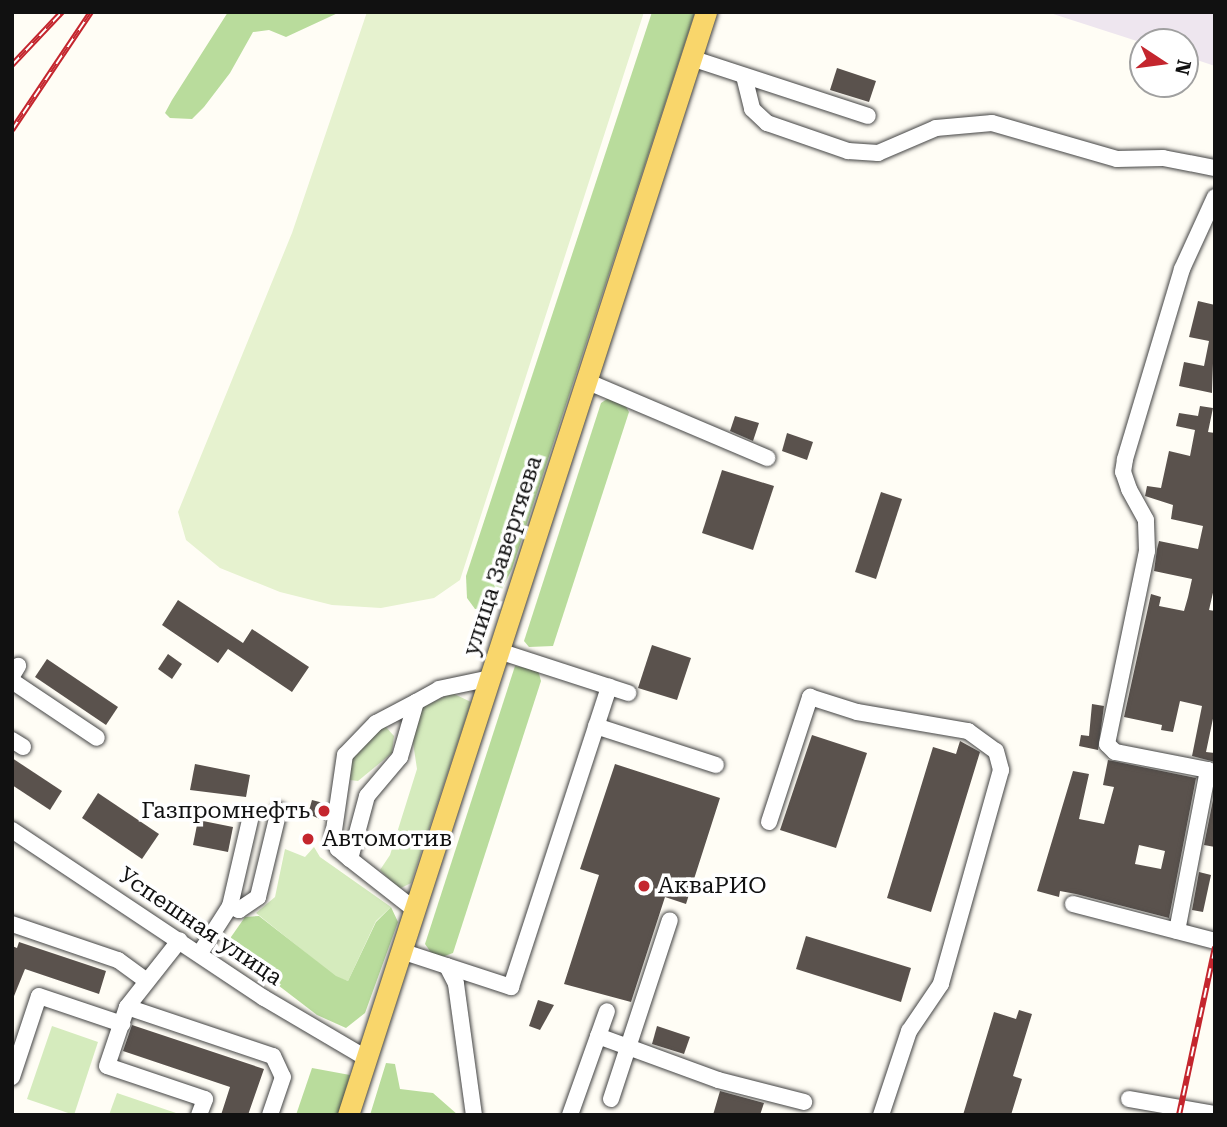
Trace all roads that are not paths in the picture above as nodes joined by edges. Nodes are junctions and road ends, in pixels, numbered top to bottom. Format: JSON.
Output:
{"nodes":[{"id":1,"x":706,"y":12,"type":"edge"},
{"id":2,"x":691,"y":58,"type":"junction"},
{"id":3,"x":744,"y":76,"type":"junction"},
{"id":4,"x":868,"y":116,"type":"dead end"},
{"id":5,"x":1215,"y":169,"type":"edge"},
{"id":6,"x":1215,"y":197,"type":"edge"},
{"id":7,"x":586,"y":382,"type":"junction"},
{"id":8,"x":767,"y":458,"type":"dead end"},
{"id":9,"x":499,"y":651,"type":"junction"},
{"id":10,"x":14,"y":674,"type":"edge"},
{"id":11,"x":491,"y":678,"type":"junction"},
{"id":12,"x":609,"y":687,"type":"junction"},
{"id":13,"x":628,"y":693,"type":"dead end"},
{"id":14,"x":416,"y":702,"type":"junction"},
{"id":15,"x":596,"y":726,"type":"junction"},
{"id":16,"x":97,"y":738,"type":"dead end"},
{"id":17,"x":716,"y":765,"type":"dead end"},
{"id":18,"x":279,"y":810,"type":"dead end"},
{"id":19,"x":250,"y":820,"type":"dead end"},
{"id":20,"x":769,"y":822,"type":"dead end"},
{"id":21,"x":12,"y":830,"type":"edge"},
{"id":22,"x":350,"y":859,"type":"junction"},
{"id":23,"x":1073,"y":904,"type":"dead end"},
{"id":24,"x":230,"y":906,"type":"junction"},
{"id":25,"x":415,"y":909,"type":"junction"},
{"id":26,"x":670,"y":920,"type":"dead end"},
{"id":27,"x":12,"y":924,"type":"edge"},
{"id":28,"x":1177,"y":931,"type":"junction"},
{"id":29,"x":180,"y":940,"type":"junction"},
{"id":30,"x":1215,"y":941,"type":"edge"},
{"id":31,"x":401,"y":951,"type":"junction"},
{"id":32,"x":200,"y":953,"type":"junction"},
{"id":33,"x":447,"y":966,"type":"junction"},
{"id":34,"x":147,"y":981,"type":"junction"},
{"id":35,"x":127,"y":1007,"type":"junction"},
{"id":36,"x":607,"y":1011,"type":"dead end"},
{"id":37,"x":121,"y":1024,"type":"junction"},
{"id":38,"x":598,"y":1036,"type":"junction"},
{"id":39,"x":628,"y":1047,"type":"junction"},
{"id":40,"x":366,"y":1058,"type":"junction"},
{"id":41,"x":12,"y":1077,"type":"edge"},
{"id":42,"x":611,"y":1099,"type":"dead end"},
{"id":43,"x":1129,"y":1099,"type":"dead end"},
{"id":44,"x":804,"y":1102,"type":"dead end"},
{"id":45,"x":1215,"y":1114,"type":"edge"},
{"id":46,"x":199,"y":1115,"type":"edge"},
{"id":47,"x":270,"y":1115,"type":"edge"},
{"id":48,"x":348,"y":1115,"type":"edge"},
{"id":49,"x":474,"y":1115,"type":"edge"},
{"id":50,"x":570,"y":1115,"type":"edge"},
{"id":51,"x":881,"y":1115,"type":"edge"}],
"edges":[{"from":1,"to":2,"type":"main road","name":"улица Завертяева"},
{"from":2,"to":3,"type":"street"},
{"from":2,"to":7,"type":"main road","name":"улица Завертяева"},
{"from":3,"to":4,"type":"street"},
{"from":3,"to":5,"type":"street"},
{"from":6,"to":28,"type":"street"},
{"from":7,"to":8,"type":"street"},
{"from":7,"to":9,"type":"main road","name":"улица Завертяева"},
{"from":9,"to":11,"type":"main road","name":"улица Завертяева"},
{"from":9,"to":12,"type":"street"},
{"from":10,"to":16,"type":"street"},
{"from":11,"to":14,"type":"street"},
{"from":11,"to":25,"type":"main road","name":"улица Завертяева"},
{"from":12,"to":13,"type":"street"},
{"from":12,"to":15,"type":"street"},
{"from":14,"to":22,"type":"street"},
{"from":14,"to":22,"type":"street"},
{"from":15,"to":17,"type":"street"},
{"from":15,"to":33,"type":"street"},
{"from":18,"to":24,"type":"street"},
{"from":19,"to":24,"type":"street"},
{"from":20,"to":51,"type":"street"},
{"from":21,"to":29,"type":"street","name":"Успешная улица"},
{"from":22,"to":25,"type":"street"},
{"from":23,"to":28,"type":"street"},
{"from":24,"to":32,"type":"street"},
{"from":25,"to":31,"type":"main road","name":"улица Завертяева"},
{"from":26,"to":39,"type":"street"},
{"from":27,"to":34,"type":"street"},
{"from":28,"to":30,"type":"street"},
{"from":29,"to":32,"type":"street","name":"Успешная улица"},
{"from":29,"to":34,"type":"street"},
{"from":31,"to":33,"type":"street"},
{"from":31,"to":40,"type":"main road","name":"улица Завертяева"},
{"from":32,"to":40,"type":"street","name":"Успешная улица"},
{"from":33,"to":49,"type":"street"},
{"from":34,"to":35,"type":"street"},
{"from":35,"to":37,"type":"street"},
{"from":35,"to":47,"type":"street"},
{"from":36,"to":38,"type":"street"},
{"from":37,"to":41,"type":"street"},
{"from":37,"to":46,"type":"street"},
{"from":38,"to":39,"type":"street"},
{"from":38,"to":50,"type":"street"},
{"from":39,"to":42,"type":"street"},
{"from":39,"to":44,"type":"street"},
{"from":40,"to":48,"type":"main road","name":"улица Завертяева"},
{"from":43,"to":45,"type":"street"}]}
